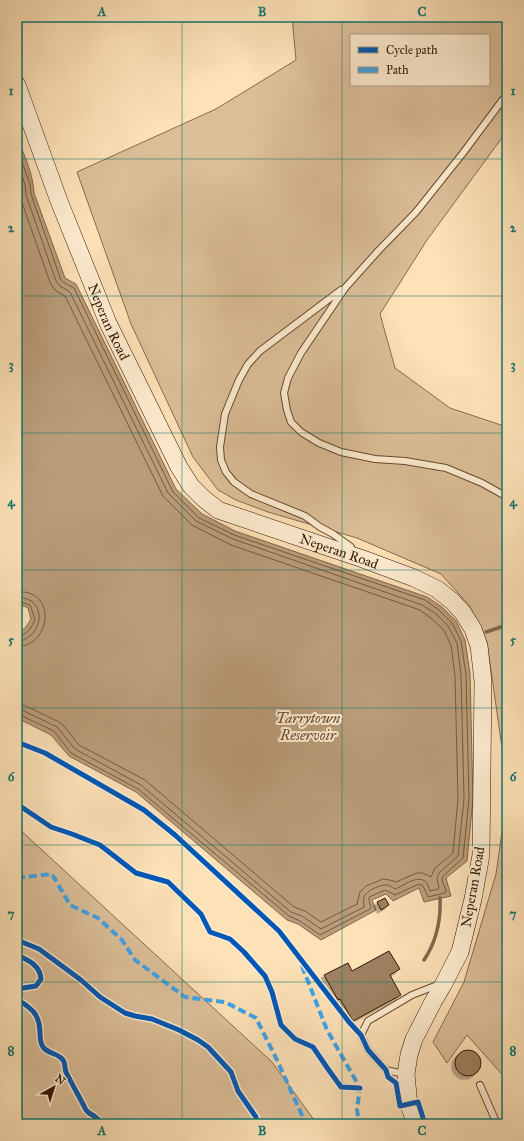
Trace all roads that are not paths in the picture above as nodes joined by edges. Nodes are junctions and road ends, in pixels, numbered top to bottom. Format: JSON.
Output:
{"nodes":[{"id":1,"x":17,"y":85,"type":"edge"},
{"id":2,"x":507,"y":94,"type":"edge"},
{"id":3,"x":345,"y":288,"type":"junction"},
{"id":4,"x":507,"y":497,"type":"edge"},
{"id":5,"x":349,"y":554,"type":"junction"},
{"id":6,"x":445,"y":982,"type":"junction"},
{"id":7,"x":406,"y":1074,"type":"junction"},
{"id":8,"x":480,"y":1085,"type":"dead end"},
{"id":9,"x":416,"y":1124,"type":"edge"},
{"id":10,"x":497,"y":1124,"type":"edge"}],
"edges":[{"from":1,"to":5,"type":"street","name":"Neperan Road"},
{"from":2,"to":3,"type":"lane"},
{"from":3,"to":4,"type":"lane"},
{"from":3,"to":5,"type":"lane"},
{"from":5,"to":6,"type":"street","name":"Neperan Road"},
{"from":6,"to":7,"type":"street","name":"Neperan Road"},
{"from":6,"to":7,"type":"lane"},
{"from":7,"to":9,"type":"street","name":"Neperan Road"},
{"from":8,"to":10,"type":"lane"}]}
